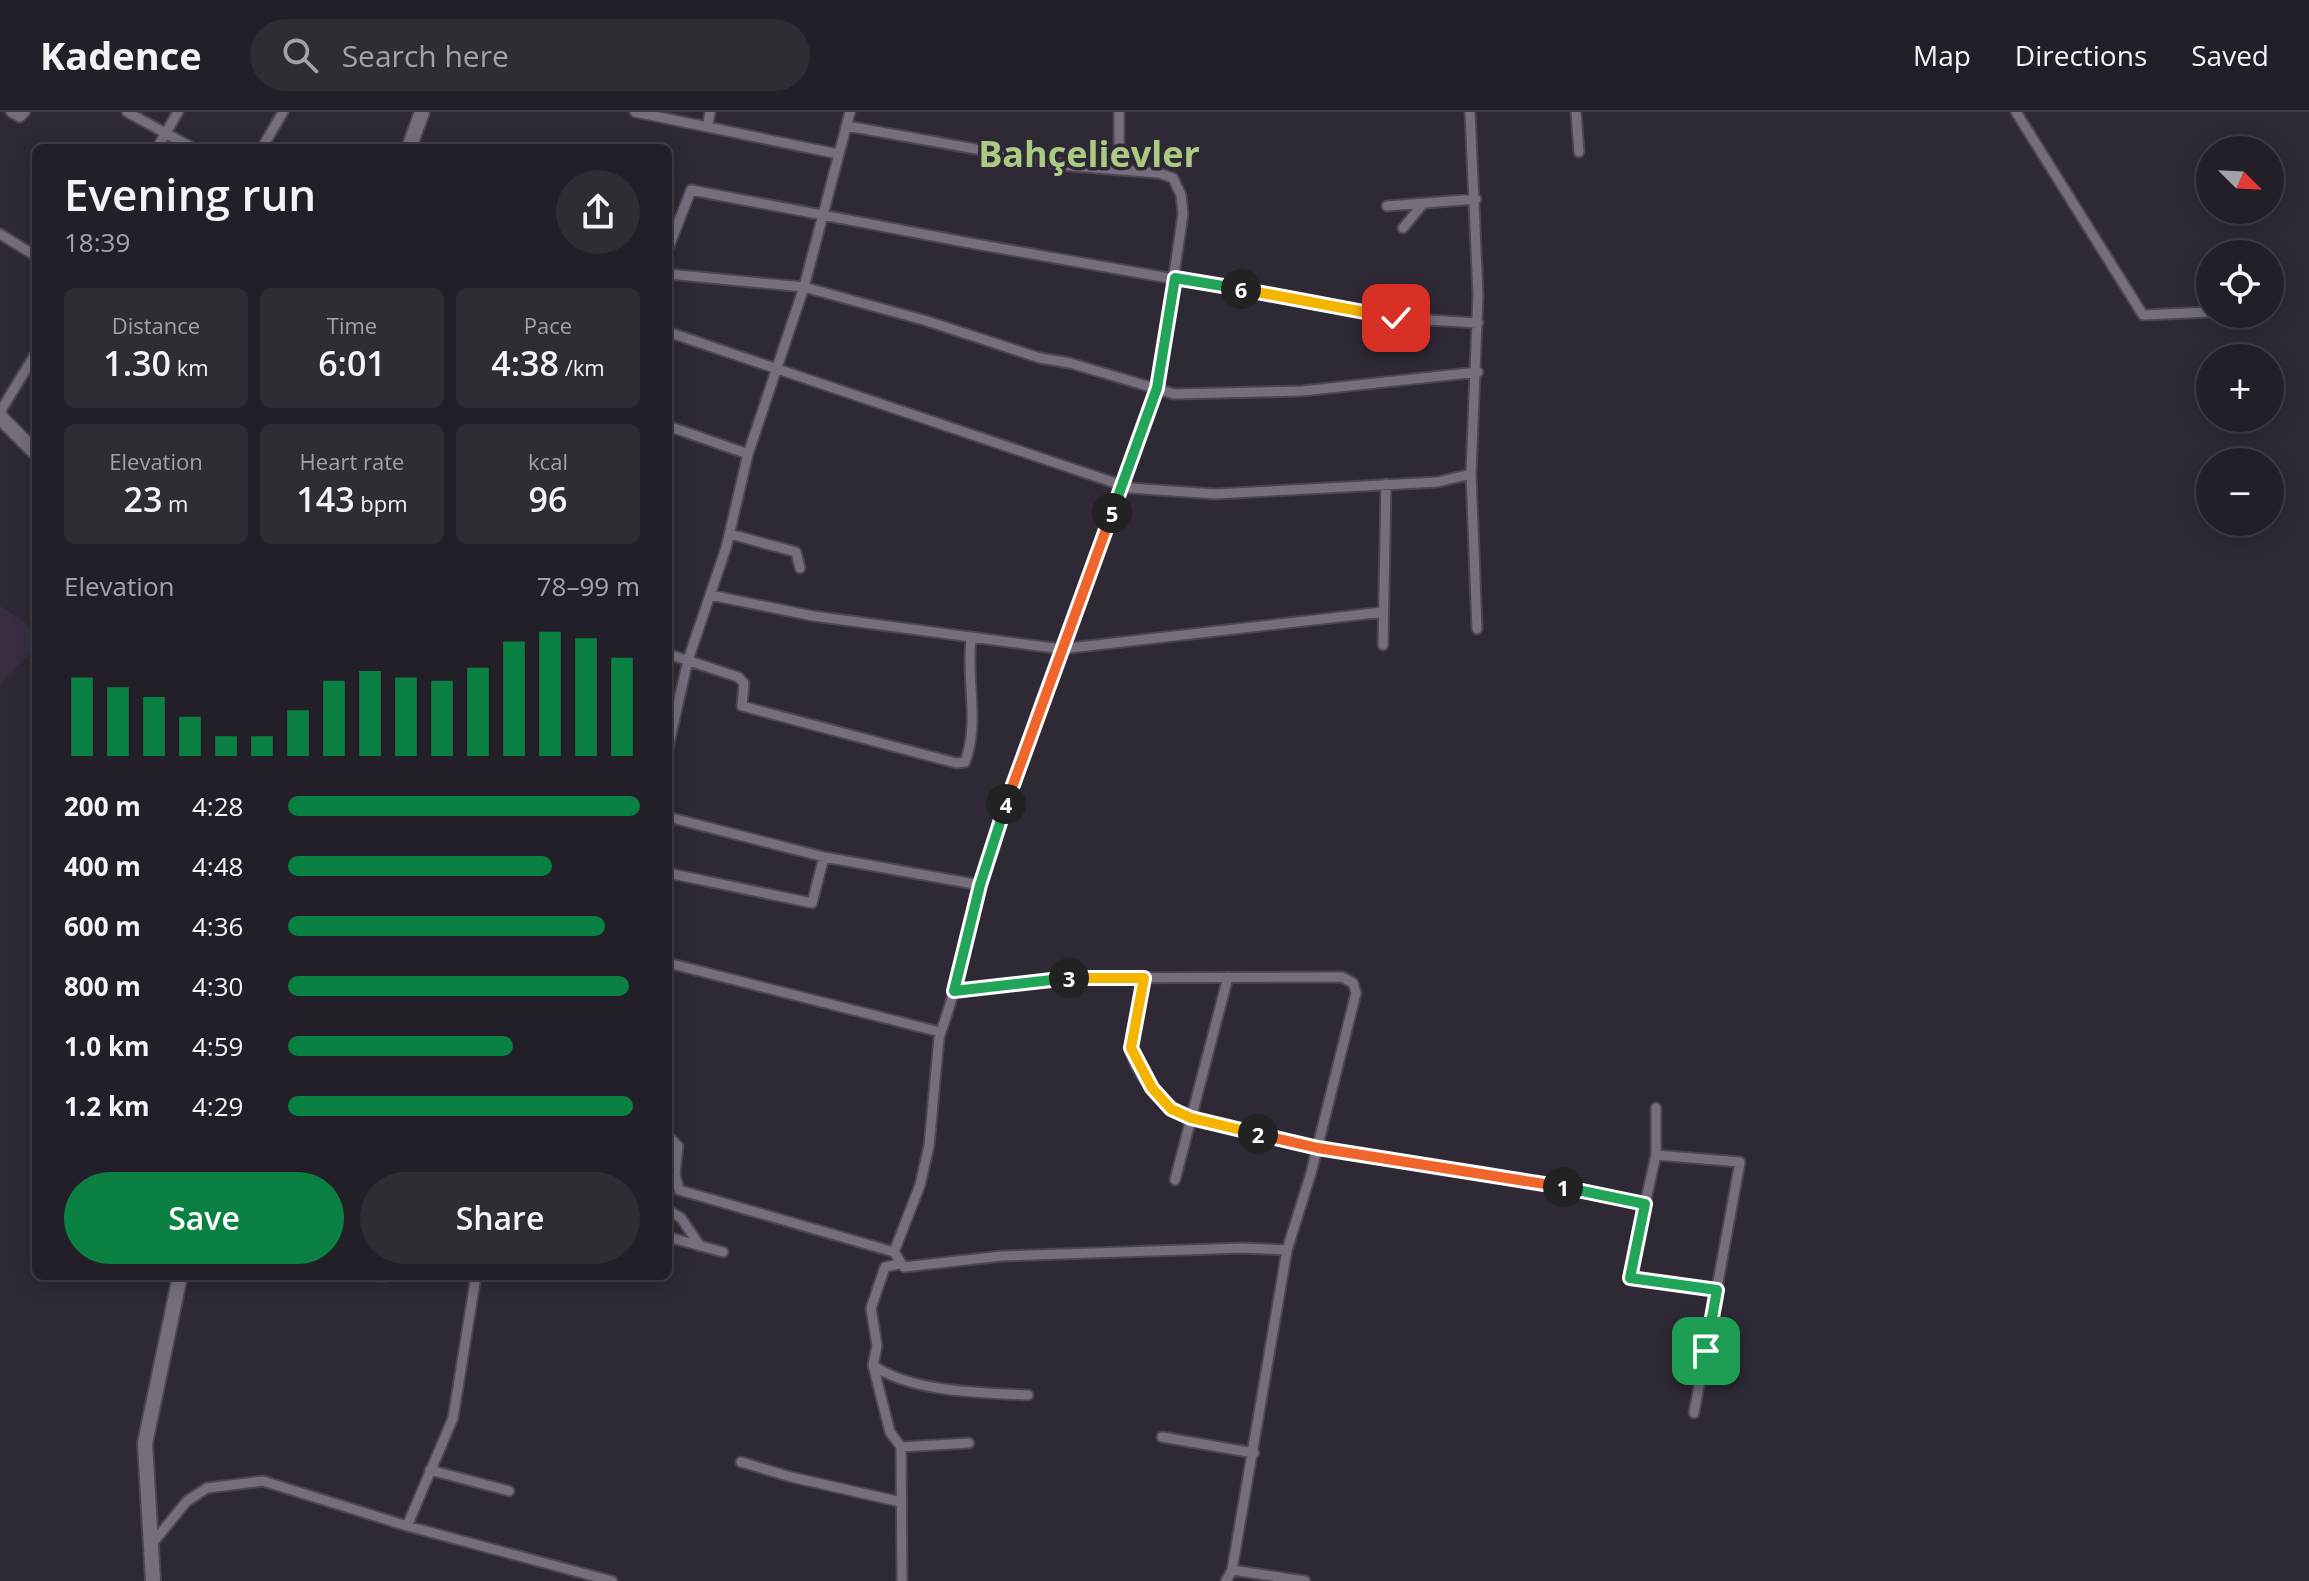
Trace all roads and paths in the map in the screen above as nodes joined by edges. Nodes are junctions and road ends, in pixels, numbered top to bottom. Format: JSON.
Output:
{"nodes":[{"id":1,"x":11,"y":112,"type":"edge"},
{"id":2,"x":25,"y":112,"type":"edge"},
{"id":3,"x":127,"y":112,"type":"edge"},
{"id":4,"x":178,"y":112,"type":"edge"},
{"id":5,"x":283,"y":112,"type":"edge"},
{"id":6,"x":422,"y":112,"type":"edge"},
{"id":7,"x":635,"y":112,"type":"edge"},
{"id":8,"x":710,"y":112,"type":"edge"},
{"id":9,"x":850,"y":112,"type":"edge"},
{"id":10,"x":1119,"y":112,"type":"edge"},
{"id":11,"x":1470,"y":112,"type":"edge"},
{"id":12,"x":1576,"y":112,"type":"edge"},
{"id":13,"x":2016,"y":112,"type":"edge"},
{"id":14,"x":708,"y":124,"type":"junction"},
{"id":15,"x":847,"y":126,"type":"junction"},
{"id":16,"x":165,"y":134,"type":"junction"},
{"id":17,"x":159,"y":144,"type":"edge"},
{"id":18,"x":185,"y":144,"type":"edge"},
{"id":19,"x":264,"y":144,"type":"edge"},
{"id":20,"x":410,"y":144,"type":"edge"},
{"id":21,"x":1579,"y":152,"type":"dead end"},
{"id":22,"x":838,"y":154,"type":"junction"},
{"id":23,"x":1119,"y":170,"type":"junction"},
{"id":24,"x":1476,"y":199,"type":"junction"},
{"id":25,"x":1422,"y":205,"type":"junction"},
{"id":26,"x":1387,"y":206,"type":"dead end"},
{"id":27,"x":821,"y":214,"type":"junction"},
{"id":28,"x":672,"y":228,"type":"edge"},
{"id":29,"x":1403,"y":228,"type":"dead end"},
{"id":30,"x":0,"y":234,"type":"edge"},
{"id":31,"x":32,"y":254,"type":"edge"},
{"id":32,"x":672,"y":274,"type":"edge"},
{"id":33,"x":1175,"y":278,"type":"junction"},
{"id":34,"x":804,"y":287,"type":"junction"},
{"id":35,"x":2196,"y":313,"type":"edge"},
{"id":36,"x":1478,"y":323,"type":"junction"},
{"id":37,"x":672,"y":333,"type":"edge"},
{"id":38,"x":32,"y":360,"type":"edge"},
{"id":39,"x":777,"y":371,"type":"junction"},
{"id":40,"x":1478,"y":372,"type":"junction"},
{"id":41,"x":1157,"y":388,"type":"junction"},
{"id":42,"x":0,"y":414,"type":"edge"},
{"id":43,"x":672,"y":427,"type":"edge"},
{"id":44,"x":32,"y":449,"type":"edge"},
{"id":45,"x":748,"y":454,"type":"junction"},
{"id":46,"x":1471,"y":474,"type":"junction"},
{"id":47,"x":1123,"y":484,"type":"junction"},
{"id":48,"x":1386,"y":484,"type":"junction"},
{"id":49,"x":730,"y":534,"type":"junction"},
{"id":50,"x":800,"y":568,"type":"dead end"},
{"id":51,"x":710,"y":595,"type":"junction"},
{"id":52,"x":1383,"y":612,"type":"junction"},
{"id":53,"x":1477,"y":629,"type":"dead end"},
{"id":54,"x":971,"y":640,"type":"junction"},
{"id":55,"x":1383,"y":645,"type":"dead end"},
{"id":56,"x":1061,"y":649,"type":"junction"},
{"id":57,"x":672,"y":655,"type":"edge"},
{"id":58,"x":688,"y":660,"type":"junction"},
{"id":59,"x":672,"y":730,"type":"edge"},
{"id":60,"x":672,"y":818,"type":"edge"},
{"id":61,"x":824,"y":857,"type":"junction"},
{"id":62,"x":672,"y":874,"type":"edge"},
{"id":63,"x":980,"y":885,"type":"junction"},
{"id":64,"x":672,"y":964,"type":"edge"},
{"id":65,"x":1228,"y":977,"type":"junction"},
{"id":66,"x":1144,"y":978,"type":"junction"},
{"id":67,"x":954,"y":991,"type":"junction"},
{"id":68,"x":940,"y":1032,"type":"junction"},
{"id":69,"x":1656,"y":1108,"type":"dead end"},
{"id":70,"x":1193,"y":1118,"type":"junction"},
{"id":71,"x":672,"y":1140,"type":"edge"},
{"id":72,"x":1318,"y":1148,"type":"junction"},
{"id":73,"x":1656,"y":1155,"type":"junction"},
{"id":74,"x":1175,"y":1180,"type":"dead end"},
{"id":75,"x":1645,"y":1204,"type":"junction"},
{"id":76,"x":672,"y":1212,"type":"edge"},
{"id":77,"x":672,"y":1238,"type":"edge"},
{"id":78,"x":700,"y":1246,"type":"junction"},
{"id":79,"x":1287,"y":1250,"type":"junction"},
{"id":80,"x":723,"y":1252,"type":"dead end"},
{"id":81,"x":894,"y":1252,"type":"junction"},
{"id":82,"x":899,"y":1264,"type":"junction"},
{"id":83,"x":179,"y":1280,"type":"edge"},
{"id":84,"x":475,"y":1280,"type":"edge"},
{"id":85,"x":1717,"y":1290,"type":"junction"},
{"id":86,"x":873,"y":1365,"type":"junction"},
{"id":87,"x":1028,"y":1395,"type":"dead end"},
{"id":88,"x":1694,"y":1413,"type":"dead end"},
{"id":89,"x":1162,"y":1437,"type":"dead end"},
{"id":90,"x":969,"y":1443,"type":"dead end"},
{"id":91,"x":901,"y":1447,"type":"junction"},
{"id":92,"x":1254,"y":1453,"type":"junction"},
{"id":93,"x":741,"y":1462,"type":"dead end"},
{"id":94,"x":430,"y":1470,"type":"junction"},
{"id":95,"x":509,"y":1491,"type":"dead end"},
{"id":96,"x":901,"y":1502,"type":"junction"},
{"id":97,"x":407,"y":1526,"type":"junction"},
{"id":98,"x":151,"y":1545,"type":"junction"},
{"id":99,"x":1232,"y":1570,"type":"junction"},
{"id":100,"x":153,"y":1581,"type":"edge"},
{"id":101,"x":612,"y":1581,"type":"edge"},
{"id":102,"x":902,"y":1581,"type":"edge"},
{"id":103,"x":1226,"y":1581,"type":"edge"},
{"id":104,"x":1305,"y":1581,"type":"edge"}],
"edges":[{"from":1,"to":2,"type":"street"},
{"from":3,"to":16,"type":"street"},
{"from":4,"to":16,"type":"street"},
{"from":5,"to":19,"type":"street"},
{"from":6,"to":20,"type":"street"},
{"from":7,"to":14,"type":"street"},
{"from":8,"to":14,"type":"street"},
{"from":9,"to":15,"type":"street"},
{"from":10,"to":23,"type":"street"},
{"from":11,"to":24,"type":"street"},
{"from":12,"to":21,"type":"street"},
{"from":13,"to":35,"type":"street"},
{"from":14,"to":22,"type":"street"},
{"from":15,"to":22,"type":"street"},
{"from":15,"to":23,"type":"street"},
{"from":16,"to":17,"type":"street"},
{"from":16,"to":18,"type":"street"},
{"from":22,"to":27,"type":"street"},
{"from":23,"to":33,"type":"street"},
{"from":24,"to":25,"type":"street"},
{"from":24,"to":36,"type":"street"},
{"from":25,"to":26,"type":"street"},
{"from":25,"to":29,"type":"street"},
{"from":27,"to":28,"type":"street"},
{"from":27,"to":33,"type":"street"},
{"from":27,"to":34,"type":"street"},
{"from":30,"to":31,"type":"street"},
{"from":32,"to":34,"type":"street"},
{"from":33,"to":36,"type":"street"},
{"from":33,"to":41,"type":"street"},
{"from":34,"to":39,"type":"street"},
{"from":34,"to":41,"type":"street"},
{"from":36,"to":40,"type":"street"},
{"from":37,"to":39,"type":"street"},
{"from":38,"to":42,"type":"street"},
{"from":39,"to":45,"type":"street"},
{"from":39,"to":47,"type":"street"},
{"from":40,"to":41,"type":"street"},
{"from":40,"to":46,"type":"street"},
{"from":41,"to":47,"type":"street"},
{"from":42,"to":44,"type":"street"},
{"from":43,"to":45,"type":"street"},
{"from":45,"to":49,"type":"street"},
{"from":46,"to":48,"type":"street"},
{"from":46,"to":53,"type":"street"},
{"from":47,"to":48,"type":"street"},
{"from":47,"to":56,"type":"street"},
{"from":48,"to":52,"type":"street"},
{"from":49,"to":50,"type":"street"},
{"from":49,"to":51,"type":"street"},
{"from":51,"to":54,"type":"street"},
{"from":51,"to":58,"type":"street"},
{"from":52,"to":55,"type":"street"},
{"from":52,"to":56,"type":"street"},
{"from":54,"to":56,"type":"street"},
{"from":54,"to":58,"type":"street"},
{"from":56,"to":63,"type":"street"},
{"from":57,"to":58,"type":"street"},
{"from":58,"to":59,"type":"street"},
{"from":60,"to":61,"type":"street"},
{"from":61,"to":62,"type":"street"},
{"from":61,"to":63,"type":"street"},
{"from":63,"to":67,"type":"street"},
{"from":64,"to":68,"type":"street"},
{"from":65,"to":66,"type":"street"},
{"from":65,"to":70,"type":"street"},
{"from":65,"to":72,"type":"street"},
{"from":66,"to":67,"type":"street"},
{"from":66,"to":70,"type":"street"},
{"from":67,"to":68,"type":"street"},
{"from":68,"to":81,"type":"street"},
{"from":69,"to":73,"type":"street"},
{"from":70,"to":72,"type":"street"},
{"from":70,"to":74,"type":"street"},
{"from":71,"to":81,"type":"street"},
{"from":72,"to":75,"type":"street"},
{"from":72,"to":79,"type":"street"},
{"from":73,"to":75,"type":"street"},
{"from":73,"to":85,"type":"street"},
{"from":75,"to":85,"type":"street"},
{"from":76,"to":78,"type":"street"},
{"from":77,"to":78,"type":"street"},
{"from":78,"to":80,"type":"street"},
{"from":79,"to":82,"type":"street"},
{"from":79,"to":92,"type":"street"},
{"from":81,"to":82,"type":"street"},
{"from":82,"to":86,"type":"street"},
{"from":83,"to":98,"type":"street"},
{"from":84,"to":94,"type":"street"},
{"from":85,"to":88,"type":"street"},
{"from":86,"to":87,"type":"street"},
{"from":86,"to":91,"type":"street"},
{"from":89,"to":92,"type":"street"},
{"from":90,"to":91,"type":"street"},
{"from":91,"to":96,"type":"street"},
{"from":92,"to":99,"type":"street"},
{"from":93,"to":96,"type":"street"},
{"from":94,"to":95,"type":"street"},
{"from":94,"to":97,"type":"street"},
{"from":96,"to":102,"type":"street"},
{"from":97,"to":98,"type":"street"},
{"from":97,"to":101,"type":"street"},
{"from":98,"to":100,"type":"street"},
{"from":99,"to":103,"type":"street"},
{"from":99,"to":104,"type":"street"}]}
